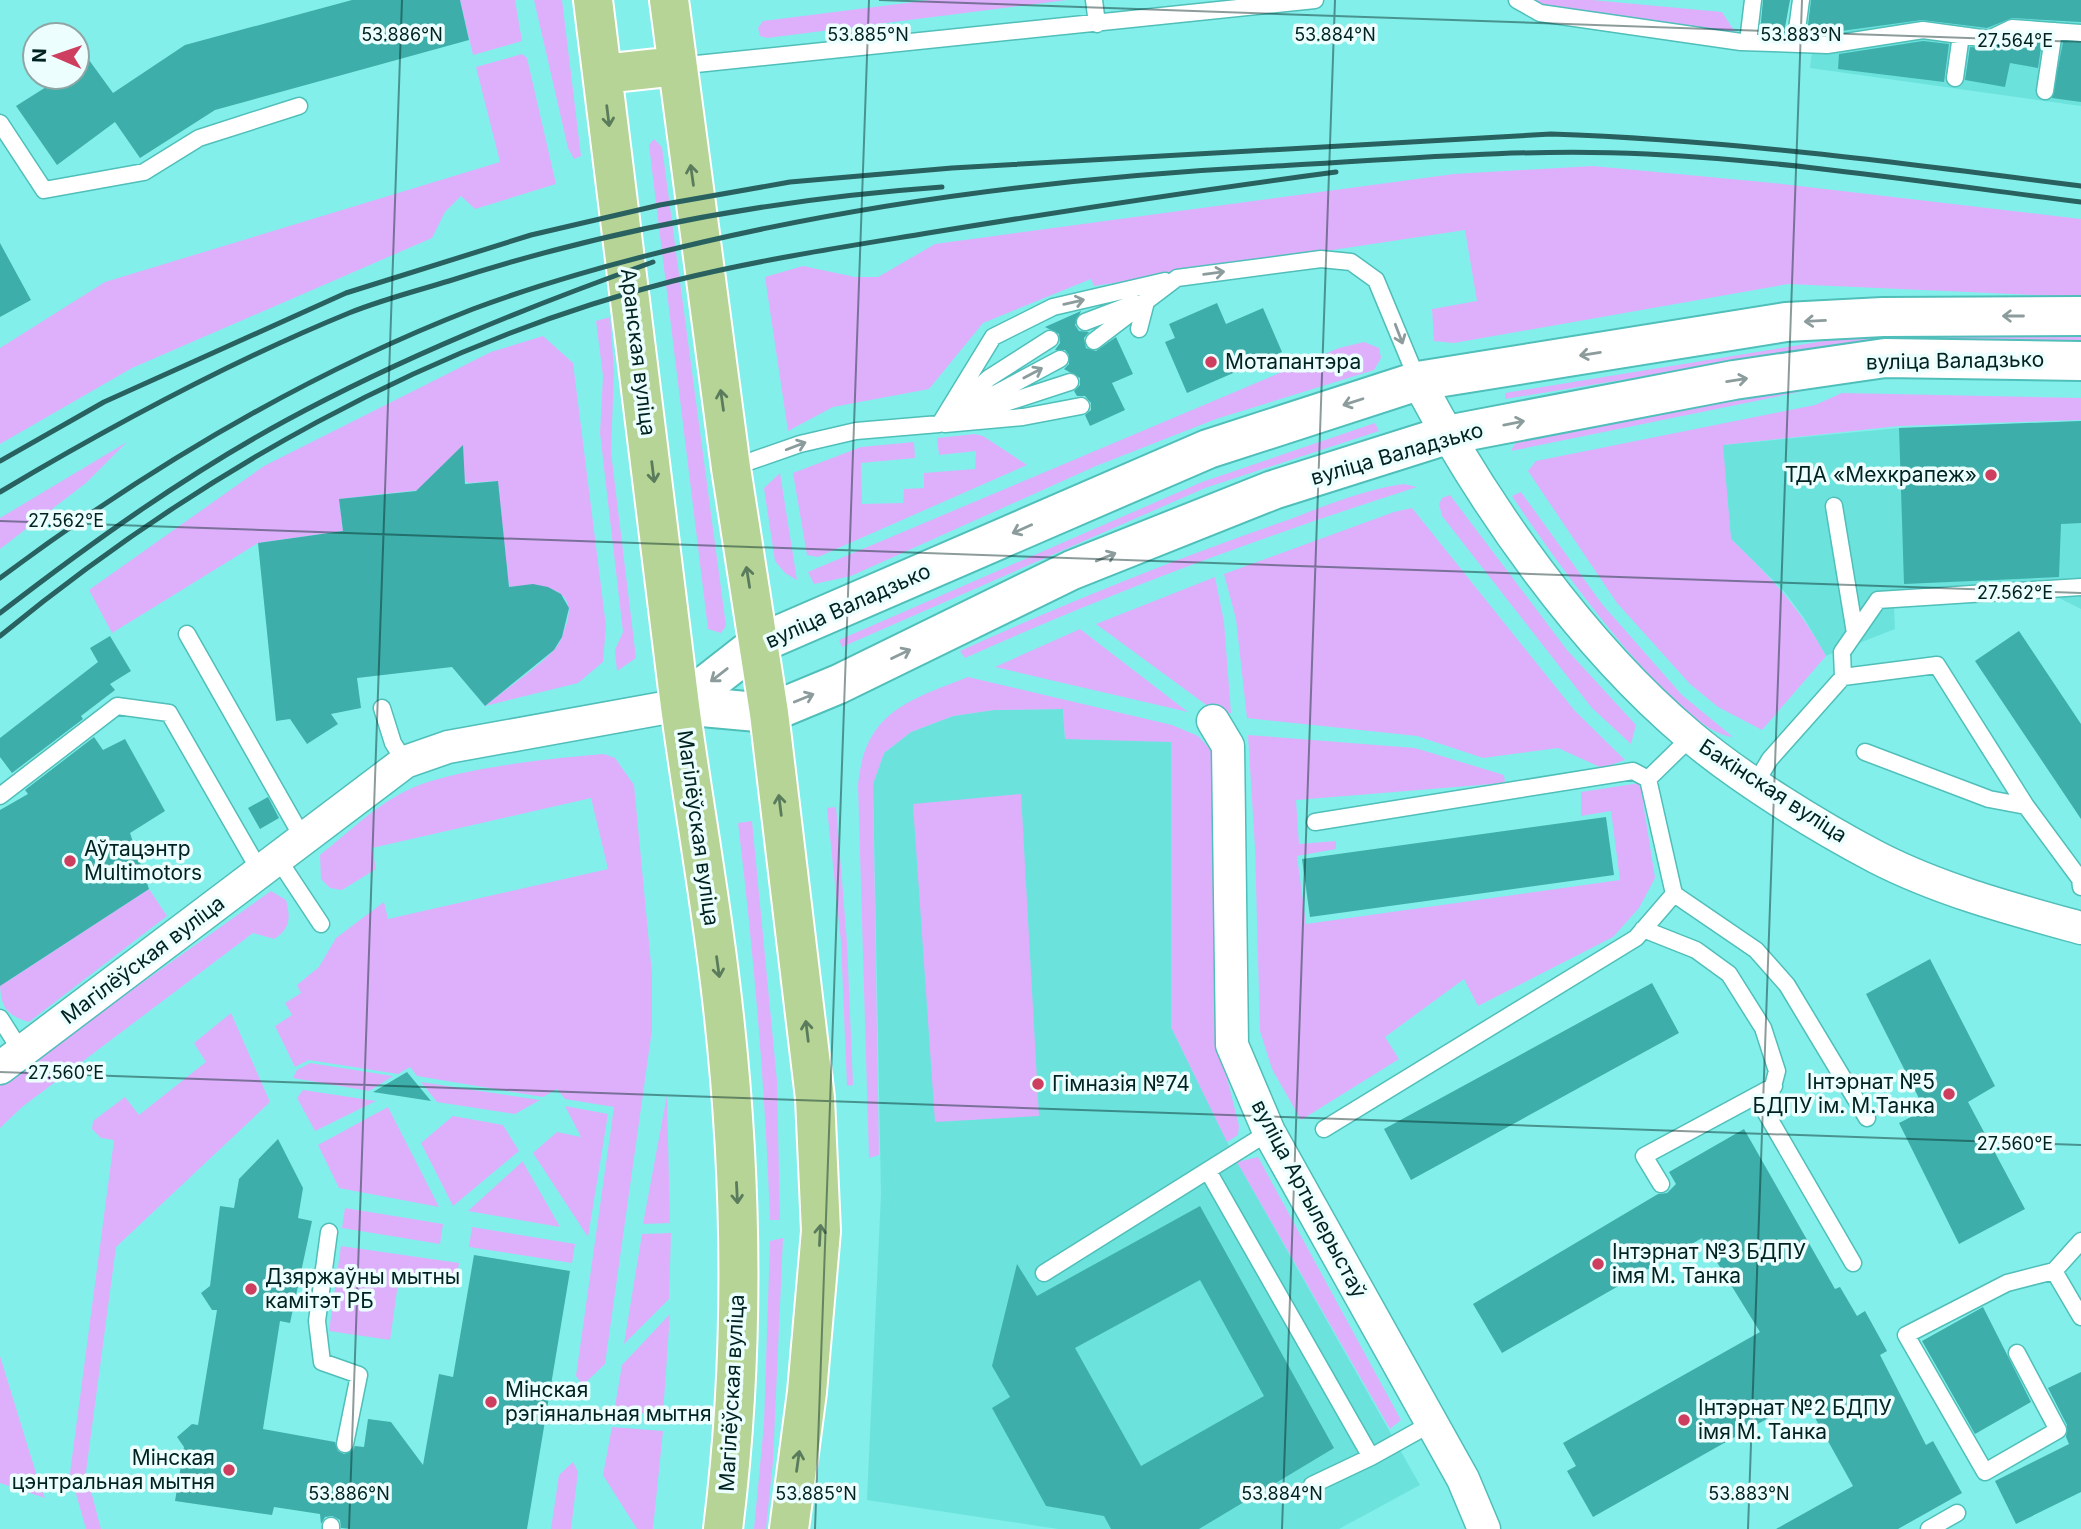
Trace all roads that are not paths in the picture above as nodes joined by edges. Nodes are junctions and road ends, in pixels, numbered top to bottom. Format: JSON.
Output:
{"nodes":[{"id":1,"x":593,"y":0,"type":"edge"},
{"id":2,"x":669,"y":0,"type":"edge"},
{"id":3,"x":1094,"y":0,"type":"edge"},
{"id":4,"x":1315,"y":0,"type":"edge"},
{"id":5,"x":1517,"y":0,"type":"edge"},
{"id":6,"x":1753,"y":0,"type":"edge"},
{"id":7,"x":1801,"y":0,"type":"edge"},
{"id":8,"x":1097,"y":24,"type":"junction"},
{"id":9,"x":2054,"y":31,"type":"junction"},
{"id":10,"x":2081,"y":33,"type":"edge"},
{"id":11,"x":1961,"y":35,"type":"junction"},
{"id":12,"x":1748,"y":42,"type":"junction"},
{"id":13,"x":1795,"y":44,"type":"junction"},
{"id":14,"x":677,"y":66,"type":"junction"},
{"id":15,"x":603,"y":74,"type":"junction"},
{"id":16,"x":1955,"y":78,"type":"dead end"},
{"id":17,"x":2045,"y":91,"type":"dead end"},
{"id":18,"x":299,"y":106,"type":"dead end"},
{"id":19,"x":0,"y":123,"type":"edge"},
{"id":20,"x":1177,"y":278,"type":"junction"},
{"id":21,"x":1147,"y":298,"type":"junction"},
{"id":22,"x":2081,"y":316,"type":"edge"},
{"id":23,"x":1085,"y":322,"type":"dead end"},
{"id":24,"x":1139,"y":329,"type":"dead end"},
{"id":25,"x":1051,"y":340,"type":"dead end"},
{"id":26,"x":1094,"y":341,"type":"dead end"},
{"id":27,"x":1060,"y":359,"type":"dead end"},
{"id":28,"x":2081,"y":361,"type":"edge"},
{"id":29,"x":1418,"y":381,"type":"junction"},
{"id":30,"x":1070,"y":382,"type":"dead end"},
{"id":31,"x":1081,"y":406,"type":"dead end"},
{"id":32,"x":939,"y":424,"type":"junction"},
{"id":33,"x":1447,"y":435,"type":"junction"},
{"id":34,"x":732,"y":468,"type":"junction"},
{"id":35,"x":1834,"y":506,"type":"dead end"},
{"id":36,"x":2081,"y":587,"type":"edge"},
{"id":37,"x":1855,"y":633,"type":"junction"},
{"id":38,"x":187,"y":634,"type":"dead end"},
{"id":39,"x":758,"y":644,"type":"junction"},
{"id":40,"x":1843,"y":677,"type":"junction"},
{"id":41,"x":680,"y":705,"type":"junction"},
{"id":42,"x":382,"y":708,"type":"dead end"},
{"id":43,"x":769,"y":713,"type":"junction"},
{"id":44,"x":1213,"y":721,"type":"dead end"},
{"id":45,"x":1691,"y":737,"type":"junction"},
{"id":46,"x":1865,"y":752,"type":"dead end"},
{"id":47,"x":405,"y":762,"type":"junction"},
{"id":48,"x":1648,"y":779,"type":"junction"},
{"id":49,"x":1755,"y":784,"type":"junction"},
{"id":50,"x":0,"y":796,"type":"edge"},
{"id":51,"x":2026,"y":806,"type":"junction"},
{"id":52,"x":1315,"y":822,"type":"dead end"},
{"id":53,"x":304,"y":840,"type":"junction"},
{"id":54,"x":270,"y":866,"type":"junction"},
{"id":55,"x":2081,"y":887,"type":"edge"},
{"id":56,"x":1674,"y":894,"type":"junction"},
{"id":57,"x":321,"y":924,"type":"dead end"},
{"id":58,"x":2081,"y":928,"type":"edge"},
{"id":59,"x":1643,"y":929,"type":"junction"},
{"id":60,"x":0,"y":1018,"type":"edge"},
{"id":61,"x":11,"y":1059,"type":"edge"},
{"id":62,"x":1774,"y":1086,"type":"junction"},
{"id":63,"x":1867,"y":1118,"type":"dead end"},
{"id":64,"x":1324,"y":1129,"type":"dead end"},
{"id":65,"x":1269,"y":1132,"type":"junction"},
{"id":66,"x":1208,"y":1171,"type":"junction"},
{"id":67,"x":1661,"y":1184,"type":"dead end"},
{"id":68,"x":329,"y":1232,"type":"dead end"},
{"id":69,"x":2081,"y":1241,"type":"edge"},
{"id":70,"x":1853,"y":1262,"type":"dead end"},
{"id":71,"x":2054,"y":1272,"type":"junction"},
{"id":72,"x":1044,"y":1273,"type":"dead end"},
{"id":73,"x":2081,"y":1318,"type":"edge"},
{"id":74,"x":2017,"y":1353,"type":"dead end"},
{"id":75,"x":1432,"y":1423,"type":"junction"},
{"id":76,"x":345,"y":1444,"type":"dead end"},
{"id":77,"x":1371,"y":1457,"type":"junction"},
{"id":78,"x":1312,"y":1485,"type":"dead end"},
{"id":79,"x":1957,"y":1513,"type":"dead end"},
{"id":80,"x":723,"y":1529,"type":"edge"},
{"id":81,"x":789,"y":1529,"type":"edge"},
{"id":82,"x":1484,"y":1529,"type":"edge"},
{"id":83,"x":1928,"y":1529,"type":"edge"}],
"edges":[{"from":1,"to":15,"type":"main road","name":"Аранская вуліца"},
{"from":2,"to":14,"type":"main road"},
{"from":3,"to":8,"type":"lane"},
{"from":4,"to":8,"type":"lane"},
{"from":5,"to":12,"type":"lane"},
{"from":6,"to":12,"type":"lane"},
{"from":7,"to":13,"type":"lane"},
{"from":8,"to":14,"type":"lane"},
{"from":9,"to":10,"type":"lane"},
{"from":9,"to":11,"type":"lane"},
{"from":9,"to":17,"type":"lane"},
{"from":11,"to":13,"type":"lane"},
{"from":11,"to":16,"type":"lane"},
{"from":12,"to":13,"type":"lane"},
{"from":14,"to":15,"type":"main road"},
{"from":34,"to":14,"type":"main road","one_way":true},
{"from":15,"to":41,"type":"main road","name":"Аранская вуліца","one_way":true},
{"from":18,"to":19,"type":"lane"},
{"from":20,"to":21,"type":"lane"},
{"from":20,"to":29,"type":"lane","one_way":true},
{"from":32,"to":20,"type":"lane","one_way":true},
{"from":21,"to":23,"type":"lane"},
{"from":21,"to":24,"type":"lane"},
{"from":21,"to":26,"type":"lane"},
{"from":22,"to":29,"type":"main road","name":"вуліца Валадзько","one_way":true},
{"from":25,"to":32,"type":"lane"},
{"from":32,"to":27,"type":"lane","one_way":true},
{"from":33,"to":28,"type":"main road","name":"вуліца Валадзько","one_way":true},
{"from":29,"to":33,"type":"street","name":"Бакінская вуліца"},
{"from":29,"to":39,"type":"main road","name":"вуліца Валадзько","one_way":true},
{"from":30,"to":32,"type":"lane"},
{"from":31,"to":32,"type":"lane"},
{"from":34,"to":32,"type":"lane","one_way":true},
{"from":43,"to":33,"type":"main road","name":"вуліца Валадзько","one_way":true},
{"from":33,"to":45,"type":"street","name":"Бакінская вуліца"},
{"from":39,"to":34,"type":"main road","one_way":true},
{"from":35,"to":37,"type":"lane"},
{"from":36,"to":37,"type":"lane"},
{"from":37,"to":40,"type":"lane"},
{"from":38,"to":53,"type":"lane"},
{"from":39,"to":41,"type":"main road","name":"вуліца Валадзько","one_way":true},
{"from":39,"to":43,"type":"main road"},
{"from":40,"to":49,"type":"lane"},
{"from":40,"to":51,"type":"lane"},
{"from":41,"to":43,"type":"main road","name":"вуліца Валадзько"},
{"from":41,"to":47,"type":"street","name":"Магілёўская вуліца"},
{"from":41,"to":80,"type":"main road","name":"Магілёўская вуліца","one_way":true},
{"from":42,"to":47,"type":"lane"},
{"from":81,"to":43,"type":"main road","one_way":true},
{"from":44,"to":65,"type":"street","name":"вуліца Артылерыстаў"},
{"from":45,"to":48,"type":"lane"},
{"from":45,"to":49,"type":"street","name":"Бакінская вуліца"},
{"from":46,"to":51,"type":"lane"},
{"from":47,"to":53,"type":"street","name":"Магілёўская вуліца"},
{"from":48,"to":52,"type":"lane"},
{"from":48,"to":56,"type":"lane"},
{"from":49,"to":58,"type":"street","name":"Бакінская вуліца"},
{"from":50,"to":54,"type":"lane"},
{"from":51,"to":55,"type":"lane"},
{"from":53,"to":54,"type":"street","name":"Магілёўская вуліца"},
{"from":54,"to":57,"type":"lane"},
{"from":54,"to":61,"type":"street","name":"Магілёўская вуліца"},
{"from":56,"to":59,"type":"lane"},
{"from":56,"to":63,"type":"lane"},
{"from":59,"to":62,"type":"lane"},
{"from":59,"to":64,"type":"lane"},
{"from":60,"to":61,"type":"lane"},
{"from":62,"to":67,"type":"lane"},
{"from":62,"to":70,"type":"lane"},
{"from":65,"to":66,"type":"lane"},
{"from":65,"to":75,"type":"street","name":"вуліца Артылерыстаў"},
{"from":66,"to":72,"type":"lane"},
{"from":66,"to":77,"type":"lane"},
{"from":68,"to":76,"type":"lane"},
{"from":69,"to":71,"type":"lane"},
{"from":71,"to":73,"type":"lane"},
{"from":71,"to":74,"type":"lane"},
{"from":75,"to":77,"type":"lane"},
{"from":75,"to":82,"type":"street","name":"вуліца Артылерыстаў"},
{"from":77,"to":78,"type":"lane"},
{"from":79,"to":83,"type":"lane"}]}
